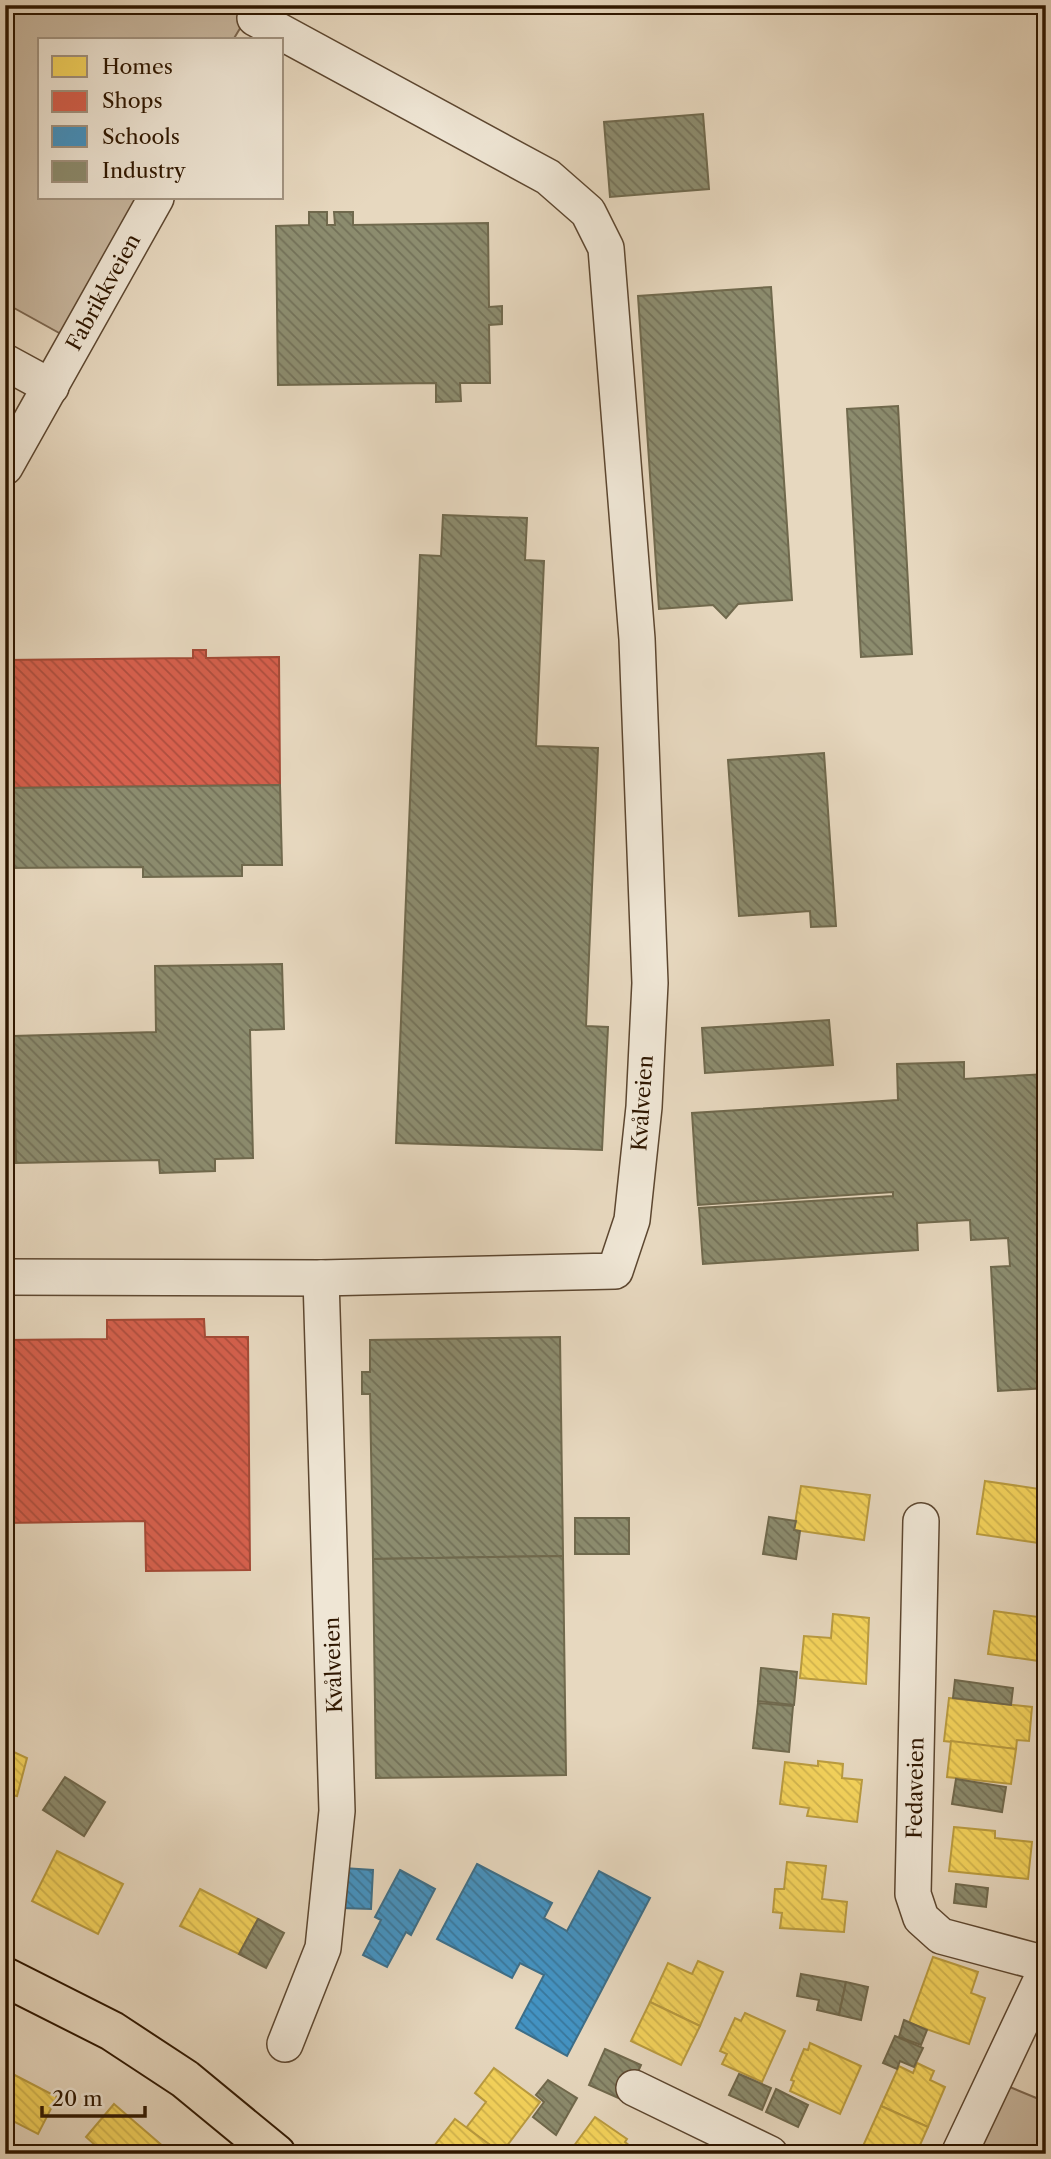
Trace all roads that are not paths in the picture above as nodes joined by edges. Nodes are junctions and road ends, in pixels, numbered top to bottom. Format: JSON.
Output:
{"nodes":[{"id":1,"x":254,"y":21,"type":"edge"},
{"id":2,"x":155,"y":200,"type":"edge"},
{"id":3,"x":5,"y":362,"type":"edge"},
{"id":4,"x":51,"y":387,"type":"junction"},
{"id":5,"x":5,"y":467,"type":"edge"},
{"id":6,"x":5,"y":1277,"type":"edge"},
{"id":7,"x":321,"y":1278,"type":"junction"},
{"id":8,"x":921,"y":1521,"type":"dead end"},
{"id":9,"x":1046,"y":1964,"type":"edge"},
{"id":10,"x":1046,"y":1970,"type":"edge"},
{"id":11,"x":5,"y":1977,"type":"edge"},
{"id":12,"x":285,"y":2044,"type":"dead end"},
{"id":13,"x":635,"y":2088,"type":"dead end"},
{"id":14,"x":276,"y":2154,"type":"edge"},
{"id":15,"x":770,"y":2154,"type":"edge"},
{"id":16,"x":959,"y":2154,"type":"edge"}],
"edges":[{"from":1,"to":7,"type":"street","name":"Kvålveien"},
{"from":2,"to":4,"type":"street","name":"Fabrikkveien"},
{"from":3,"to":4,"type":"street"},
{"from":4,"to":5,"type":"street","name":"Fabrikkveien"},
{"from":6,"to":7,"type":"street","name":"Kvålveien"},
{"from":7,"to":12,"type":"street","name":"Kvålveien"},
{"from":8,"to":9,"type":"street","name":"Fedaveien"},
{"from":10,"to":16,"type":"street"},
{"from":11,"to":14,"type":"main road"},
{"from":13,"to":15,"type":"street"}]}
